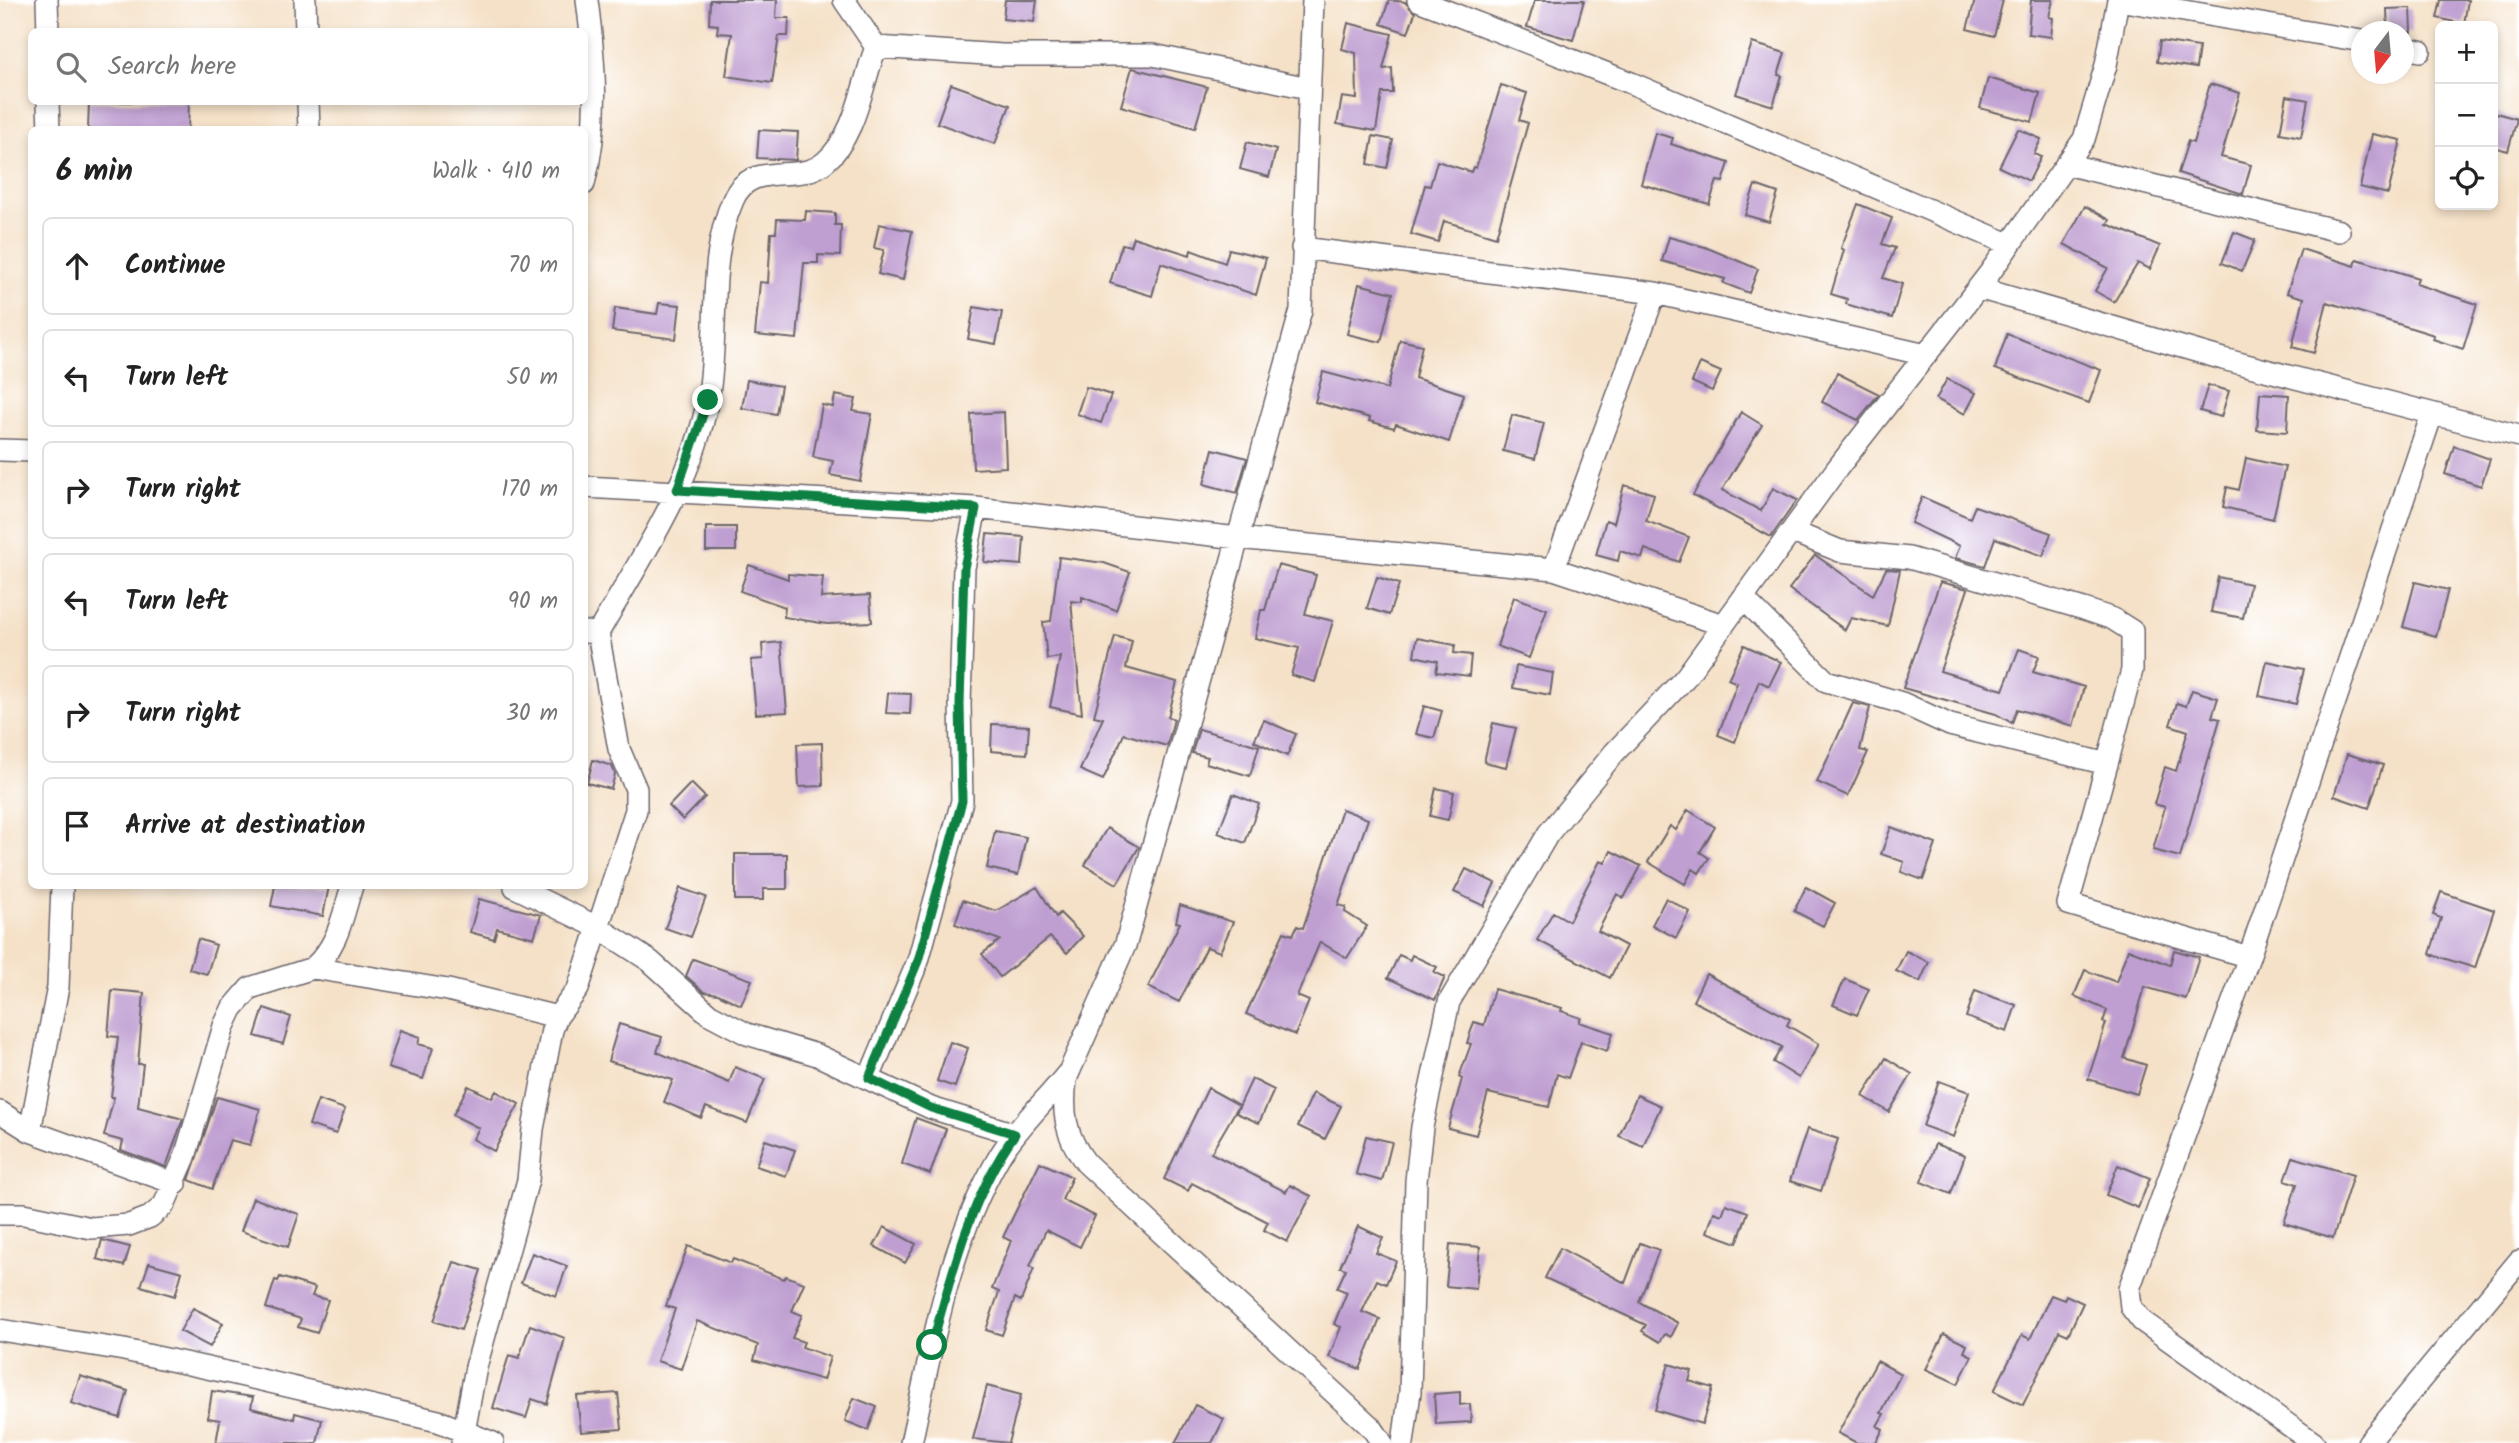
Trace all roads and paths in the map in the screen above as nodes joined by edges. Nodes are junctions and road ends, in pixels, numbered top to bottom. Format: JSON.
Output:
{"nodes":[{"id":1,"x":47,"y":0,"type":"edge"},
{"id":2,"x":305,"y":0,"type":"edge"},
{"id":3,"x":587,"y":0,"type":"edge"},
{"id":4,"x":844,"y":0,"type":"edge"},
{"id":5,"x":1312,"y":0,"type":"edge"},
{"id":6,"x":1418,"y":0,"type":"edge"},
{"id":7,"x":2118,"y":0,"type":"edge"},
{"id":8,"x":48,"y":28,"type":"edge"},
{"id":9,"x":306,"y":28,"type":"edge"},
{"id":10,"x":2351,"y":39,"type":"edge"},
{"id":11,"x":876,"y":47,"type":"junction"},
{"id":12,"x":1308,"y":88,"type":"junction"},
{"id":13,"x":48,"y":105,"type":"edge"},
{"id":14,"x":308,"y":105,"type":"edge"},
{"id":15,"x":49,"y":126,"type":"edge"},
{"id":16,"x":309,"y":126,"type":"edge"},
{"id":17,"x":2066,"y":164,"type":"junction"},
{"id":18,"x":588,"y":168,"type":"edge"},
{"id":19,"x":2339,"y":231,"type":"dead end"},
{"id":20,"x":2009,"y":244,"type":"junction"},
{"id":21,"x":1302,"y":248,"type":"junction"},
{"id":22,"x":1978,"y":288,"type":"junction"},
{"id":23,"x":1655,"y":293,"type":"junction"},
{"id":24,"x":1926,"y":355,"type":"junction"},
{"id":25,"x":2432,"y":414,"type":"junction"},
{"id":26,"x":2519,"y":436,"type":"edge"},
{"id":27,"x":0,"y":450,"type":"edge"},
{"id":28,"x":28,"y":451,"type":"edge"},
{"id":29,"x":588,"y":487,"type":"edge"},
{"id":30,"x":677,"y":490,"type":"junction"},
{"id":31,"x":976,"y":508,"type":"junction"},
{"id":32,"x":1793,"y":532,"type":"junction"},
{"id":33,"x":1238,"y":538,"type":"junction"},
{"id":34,"x":1554,"y":569,"type":"junction"},
{"id":35,"x":1743,"y":598,"type":"junction"},
{"id":36,"x":1723,"y":625,"type":"junction"},
{"id":37,"x":591,"y":632,"type":"edge"},
{"id":38,"x":2107,"y":764,"type":"junction"},
{"id":39,"x":62,"y":889,"type":"edge"},
{"id":40,"x":351,"y":889,"type":"edge"},
{"id":41,"x":519,"y":889,"type":"edge"},
{"id":42,"x":599,"y":928,"type":"junction"},
{"id":43,"x":2249,"y":957,"type":"junction"},
{"id":44,"x":313,"y":968,"type":"junction"},
{"id":45,"x":557,"y":1017,"type":"junction"},
{"id":46,"x":1070,"y":1070,"type":"junction"},
{"id":47,"x":869,"y":1078,"type":"junction"},
{"id":48,"x":0,"y":1112,"type":"edge"},
{"id":49,"x":30,"y":1131,"type":"junction"},
{"id":50,"x":1015,"y":1134,"type":"junction"},
{"id":51,"x":176,"y":1184,"type":"junction"},
{"id":52,"x":0,"y":1214,"type":"edge"},
{"id":53,"x":2519,"y":1261,"type":"edge"},
{"id":54,"x":0,"y":1331,"type":"edge"},
{"id":55,"x":464,"y":1438,"type":"edge"},
{"id":56,"x":493,"y":1443,"type":"edge"},
{"id":57,"x":911,"y":1443,"type":"edge"},
{"id":58,"x":1382,"y":1443,"type":"edge"},
{"id":59,"x":1403,"y":1443,"type":"edge"},
{"id":60,"x":2314,"y":1443,"type":"edge"},
{"id":61,"x":2368,"y":1443,"type":"edge"}],
"edges":[{"from":1,"to":8,"type":"street"},
{"from":2,"to":9,"type":"street"},
{"from":3,"to":18,"type":"street"},
{"from":4,"to":11,"type":"street"},
{"from":5,"to":12,"type":"street"},
{"from":6,"to":20,"type":"street"},
{"from":7,"to":10,"type":"street"},
{"from":7,"to":17,"type":"street"},
{"from":11,"to":12,"type":"street"},
{"from":11,"to":30,"type":"street"},
{"from":12,"to":21,"type":"street"},
{"from":13,"to":15,"type":"street"},
{"from":14,"to":16,"type":"street"},
{"from":17,"to":19,"type":"street"},
{"from":17,"to":20,"type":"street"},
{"from":20,"to":22,"type":"street"},
{"from":21,"to":23,"type":"street"},
{"from":21,"to":33,"type":"street"},
{"from":22,"to":24,"type":"street"},
{"from":22,"to":25,"type":"street"},
{"from":23,"to":24,"type":"street"},
{"from":23,"to":34,"type":"street"},
{"from":24,"to":32,"type":"street"},
{"from":25,"to":26,"type":"street"},
{"from":25,"to":43,"type":"street"},
{"from":27,"to":28,"type":"street"},
{"from":29,"to":30,"type":"street"},
{"from":30,"to":31,"type":"street"},
{"from":30,"to":37,"type":"street"},
{"from":31,"to":33,"type":"street"},
{"from":31,"to":47,"type":"street"},
{"from":32,"to":35,"type":"street"},
{"from":32,"to":38,"type":"street"},
{"from":33,"to":34,"type":"street"},
{"from":33,"to":46,"type":"street"},
{"from":34,"to":36,"type":"street"},
{"from":35,"to":36,"type":"street"},
{"from":35,"to":38,"type":"street"},
{"from":36,"to":59,"type":"street"},
{"from":37,"to":42,"type":"street"},
{"from":38,"to":43,"type":"street"},
{"from":39,"to":49,"type":"street"},
{"from":40,"to":44,"type":"street"},
{"from":41,"to":42,"type":"street"},
{"from":42,"to":45,"type":"street"},
{"from":42,"to":47,"type":"street"},
{"from":43,"to":60,"type":"street"},
{"from":44,"to":45,"type":"street"},
{"from":44,"to":51,"type":"street"},
{"from":45,"to":55,"type":"street"},
{"from":46,"to":50,"type":"street"},
{"from":46,"to":58,"type":"street"},
{"from":47,"to":50,"type":"street"},
{"from":48,"to":49,"type":"street"},
{"from":49,"to":51,"type":"street"},
{"from":50,"to":57,"type":"street"},
{"from":51,"to":52,"type":"street"},
{"from":53,"to":61,"type":"street"},
{"from":54,"to":55,"type":"street"},
{"from":55,"to":56,"type":"street"}]}
